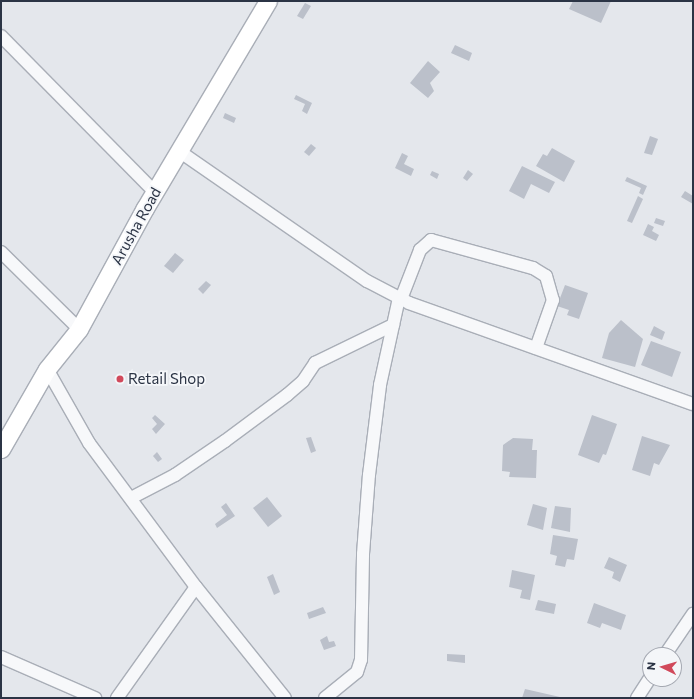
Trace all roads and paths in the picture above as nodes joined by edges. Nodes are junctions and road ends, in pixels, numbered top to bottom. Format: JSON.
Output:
{"nodes":[{"id":1,"x":268,"y":1,"type":"edge"},
{"id":2,"x":1,"y":36,"type":"edge"},
{"id":3,"x":179,"y":151,"type":"junction"},
{"id":4,"x":155,"y":192,"type":"junction"},
{"id":5,"x":1,"y":252,"type":"edge"},
{"id":6,"x":400,"y":298,"type":"junction"},
{"id":7,"x":393,"y":325,"type":"junction"},
{"id":8,"x":79,"y":329,"type":"junction"},
{"id":9,"x":536,"y":348,"type":"junction"},
{"id":10,"x":47,"y":369,"type":"junction"},
{"id":11,"x":693,"y":404,"type":"edge"},
{"id":12,"x":1,"y":449,"type":"edge"},
{"id":13,"x":131,"y":498,"type":"junction"},
{"id":14,"x":196,"y":587,"type":"junction"},
{"id":15,"x":693,"y":614,"type":"edge"},
{"id":16,"x":670,"y":647,"type":"edge"},
{"id":17,"x":1,"y":657,"type":"edge"},
{"id":18,"x":644,"y":687,"type":"edge"},
{"id":19,"x":95,"y":698,"type":"edge"},
{"id":20,"x":117,"y":698,"type":"edge"},
{"id":21,"x":285,"y":698,"type":"edge"},
{"id":22,"x":325,"y":698,"type":"edge"},
{"id":23,"x":637,"y":698,"type":"edge"}],
"edges":[{"from":1,"to":3,"type":"main road","name":"Arusha Road"},
{"from":2,"to":4,"type":"street"},
{"from":3,"to":4,"type":"main road","name":"Arusha Road"},
{"from":3,"to":6,"type":"street"},
{"from":4,"to":8,"type":"main road","name":"Arusha Road"},
{"from":5,"to":8,"type":"street"},
{"from":6,"to":7,"type":"street"},
{"from":6,"to":9,"type":"street"},
{"from":6,"to":9,"type":"street"},
{"from":7,"to":13,"type":"street"},
{"from":7,"to":22,"type":"street"},
{"from":8,"to":10,"type":"main road","name":"Arusha Road"},
{"from":9,"to":11,"type":"street"},
{"from":10,"to":12,"type":"main road","name":"Arusha Road"},
{"from":10,"to":13,"type":"street"},
{"from":13,"to":14,"type":"street"},
{"from":14,"to":20,"type":"street"},
{"from":14,"to":21,"type":"street"},
{"from":15,"to":16,"type":"street"},
{"from":17,"to":19,"type":"street"},
{"from":18,"to":23,"type":"street"}]}
